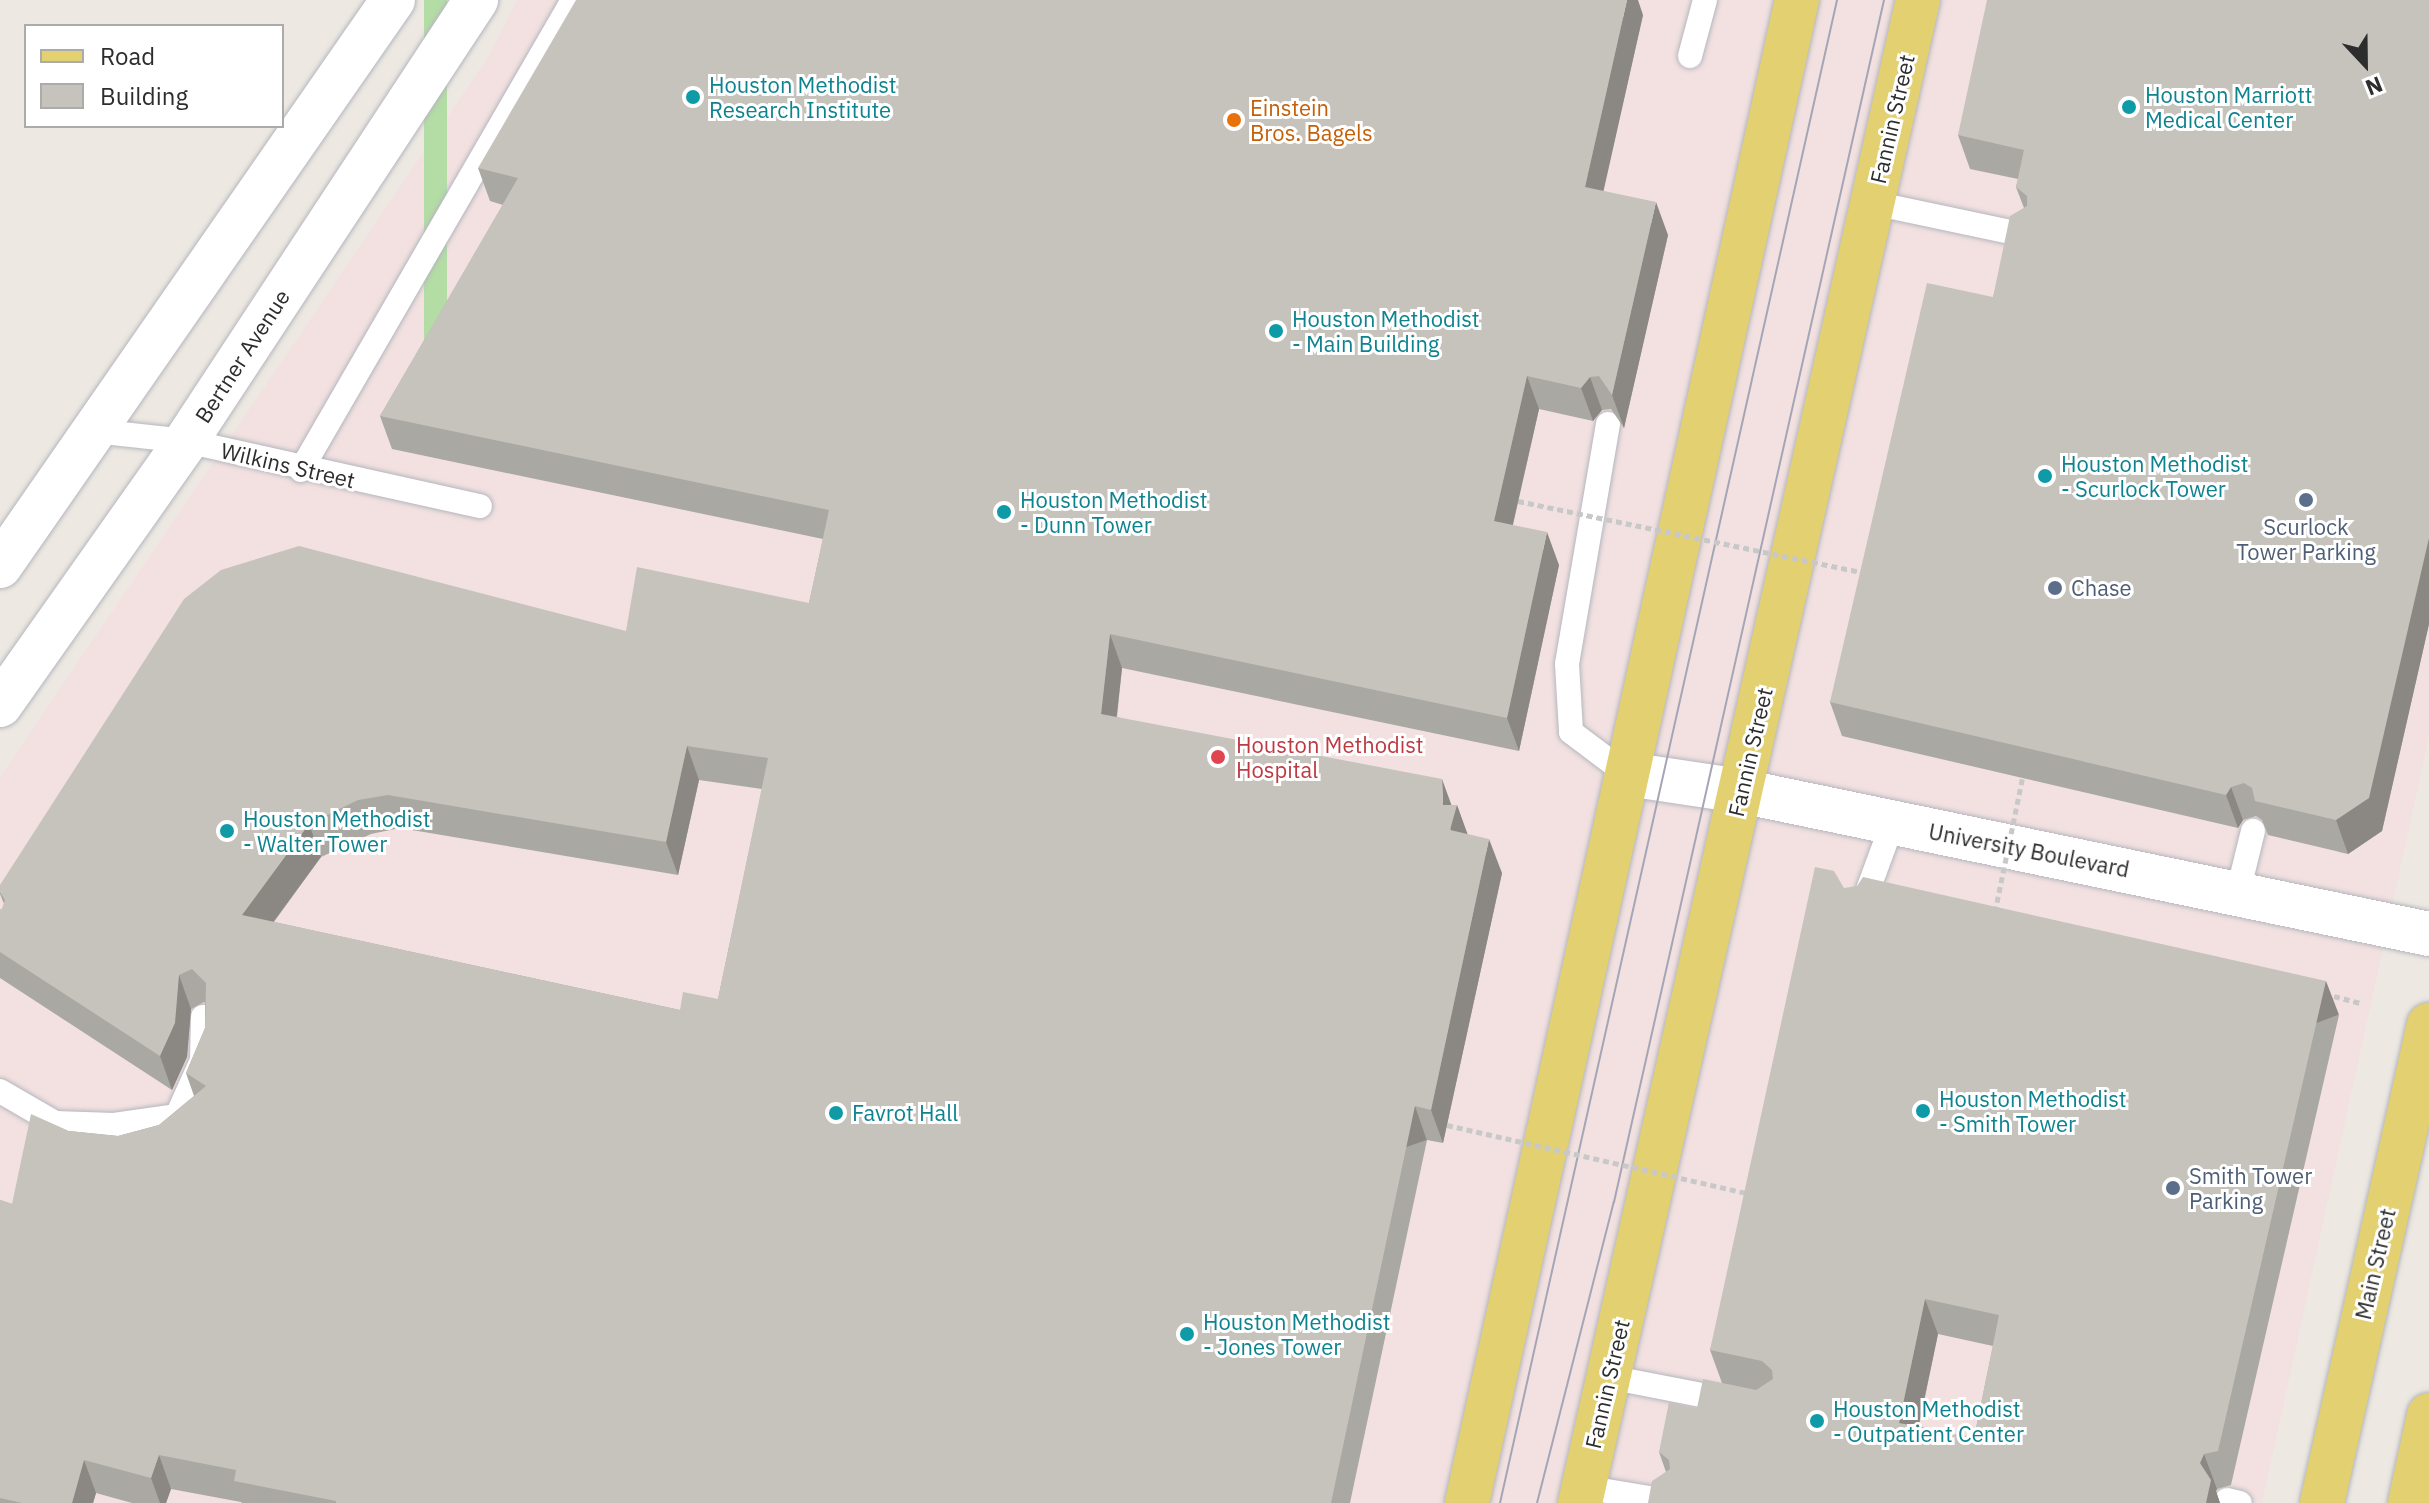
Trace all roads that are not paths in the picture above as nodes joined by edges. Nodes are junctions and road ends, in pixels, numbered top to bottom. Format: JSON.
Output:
{"nodes":[{"id":1,"x":393,"y":0,"type":"edge"},
{"id":2,"x":476,"y":0,"type":"edge"},
{"id":3,"x":573,"y":0,"type":"edge"},
{"id":4,"x":1705,"y":0,"type":"edge"},
{"id":5,"x":1797,"y":0,"type":"edge"},
{"id":6,"x":1918,"y":0,"type":"edge"},
{"id":7,"x":1690,"y":56,"type":"dead end"},
{"id":8,"x":1873,"y":203,"type":"junction"},
{"id":9,"x":2025,"y":235,"type":"edge"},
{"id":10,"x":1608,"y":424,"type":"edge"},
{"id":11,"x":94,"y":431,"type":"junction"},
{"id":12,"x":186,"y":441,"type":"junction"},
{"id":13,"x":301,"y":470,"type":"junction"},
{"id":14,"x":480,"y":506,"type":"dead end"},
{"id":15,"x":0,"y":566,"type":"edge"},
{"id":16,"x":0,"y":705,"type":"edge"},
{"id":17,"x":1627,"y":774,"type":"junction"},
{"id":18,"x":1741,"y":791,"type":"junction"},
{"id":19,"x":1893,"y":822,"type":"junction"},
{"id":20,"x":2253,"y":831,"type":"edge"},
{"id":21,"x":2238,"y":892,"type":"junction"},
{"id":22,"x":1861,"y":909,"type":"edge"},
{"id":23,"x":2429,"y":934,"type":"edge"},
{"id":24,"x":203,"y":1017,"type":"edge"},
{"id":25,"x":2429,"y":1025,"type":"edge"},
{"id":26,"x":0,"y":1091,"type":"edge"},
{"id":27,"x":1609,"y":1377,"type":"junction"},
{"id":28,"x":1758,"y":1407,"type":"edge"},
{"id":29,"x":2429,"y":1415,"type":"edge"},
{"id":30,"x":1582,"y":1495,"type":"edge"},
{"id":31,"x":1668,"y":1501,"type":"edge"},
{"id":32,"x":1467,"y":1503,"type":"edge"},
{"id":33,"x":2322,"y":1503,"type":"edge"},
{"id":34,"x":2410,"y":1503,"type":"edge"}],
"edges":[{"from":1,"to":11,"type":"street"},
{"from":2,"to":12,"type":"street","name":"Bertner Avenue"},
{"from":3,"to":13,"type":"lane"},
{"from":4,"to":7,"type":"lane"},
{"from":5,"to":17,"type":"main road"},
{"from":6,"to":8,"type":"main road","name":"Fannin Street"},
{"from":8,"to":9,"type":"lane"},
{"from":8,"to":18,"type":"main road","name":"Fannin Street"},
{"from":10,"to":17,"type":"lane"},
{"from":11,"to":12,"type":"lane","name":"Wilkins Street"},
{"from":11,"to":15,"type":"street"},
{"from":12,"to":13,"type":"lane","name":"Wilkins Street"},
{"from":12,"to":16,"type":"street","name":"Bertner Avenue"},
{"from":13,"to":14,"type":"lane","name":"Wilkins Street"},
{"from":17,"to":18,"type":"street","name":"University Boulevard"},
{"from":17,"to":32,"type":"main road"},
{"from":18,"to":19,"type":"street","name":"University Boulevard"},
{"from":18,"to":27,"type":"main road","name":"Fannin Street"},
{"from":19,"to":21,"type":"street","name":"University Boulevard"},
{"from":19,"to":22,"type":"lane"},
{"from":20,"to":21,"type":"lane"},
{"from":21,"to":23,"type":"street","name":"University Boulevard"},
{"from":24,"to":26,"type":"lane"},
{"from":25,"to":33,"type":"main road","name":"Main Street"},
{"from":27,"to":28,"type":"lane"},
{"from":27,"to":30,"type":"main road","name":"Fannin Street"},
{"from":29,"to":34,"type":"main road"},
{"from":30,"to":31,"type":"lane"}]}
